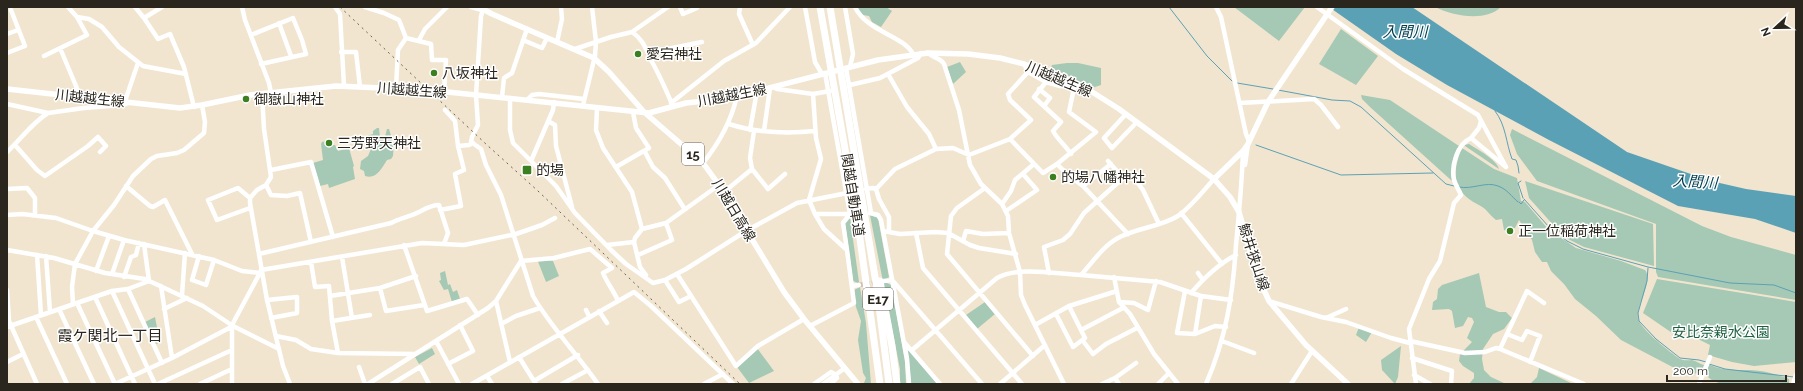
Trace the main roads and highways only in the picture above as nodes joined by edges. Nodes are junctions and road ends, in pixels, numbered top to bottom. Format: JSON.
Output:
{"nodes":[{"id":1,"x":820,"y":7,"type":"edge"},
{"id":2,"x":830,"y":7,"type":"edge"},
{"id":3,"x":1332,"y":7,"type":"edge"},
{"id":4,"x":482,"y":8,"type":"edge"},
{"id":5,"x":846,"y":66,"type":"junction"},
{"id":6,"x":7,"y":89,"type":"edge"},
{"id":7,"x":644,"y":112,"type":"junction"},
{"id":8,"x":1214,"y":179,"type":"junction"},
{"id":9,"x":869,"y":213,"type":"junction"},
{"id":10,"x":872,"y":324,"type":"junction"},
{"id":11,"x":858,"y":384,"type":"edge"},
{"id":12,"x":875,"y":384,"type":"edge"},
{"id":13,"x":880,"y":384,"type":"edge"},
{"id":14,"x":889,"y":384,"type":"edge"},
{"id":15,"x":896,"y":384,"type":"edge"},
{"id":16,"x":1348,"y":384,"type":"edge"}],
"edges":[{"from":1,"to":10,"type":"highway","name":"関越自動車道","number":"E17"},
{"from":2,"to":5,"type":"highway","name":"関越自動車道","number":"E17"},
{"from":3,"to":8,"type":"main road"},
{"from":4,"to":7,"type":"main road","name":"川越日高線","number":"15"},
{"from":5,"to":7,"type":"main road","name":"川越越生線"},
{"from":5,"to":8,"type":"main road","name":"川越越生線"},
{"from":5,"to":9,"type":"highway","name":"関越自動車道","number":"E17"},
{"from":6,"to":7,"type":"main road","name":"川越越生線"},
{"from":7,"to":11,"type":"main road","name":"川越日高線","number":"15"},
{"from":8,"to":16,"type":"main road","name":"鯨井狭山線"},
{"from":9,"to":14,"type":"highway","name":"関越自動車道","number":"E17"},
{"from":9,"to":15,"type":"highway"},
{"from":10,"to":12,"type":"highway"},
{"from":10,"to":13,"type":"highway","name":"関越自動車道","number":"E17"}]}
